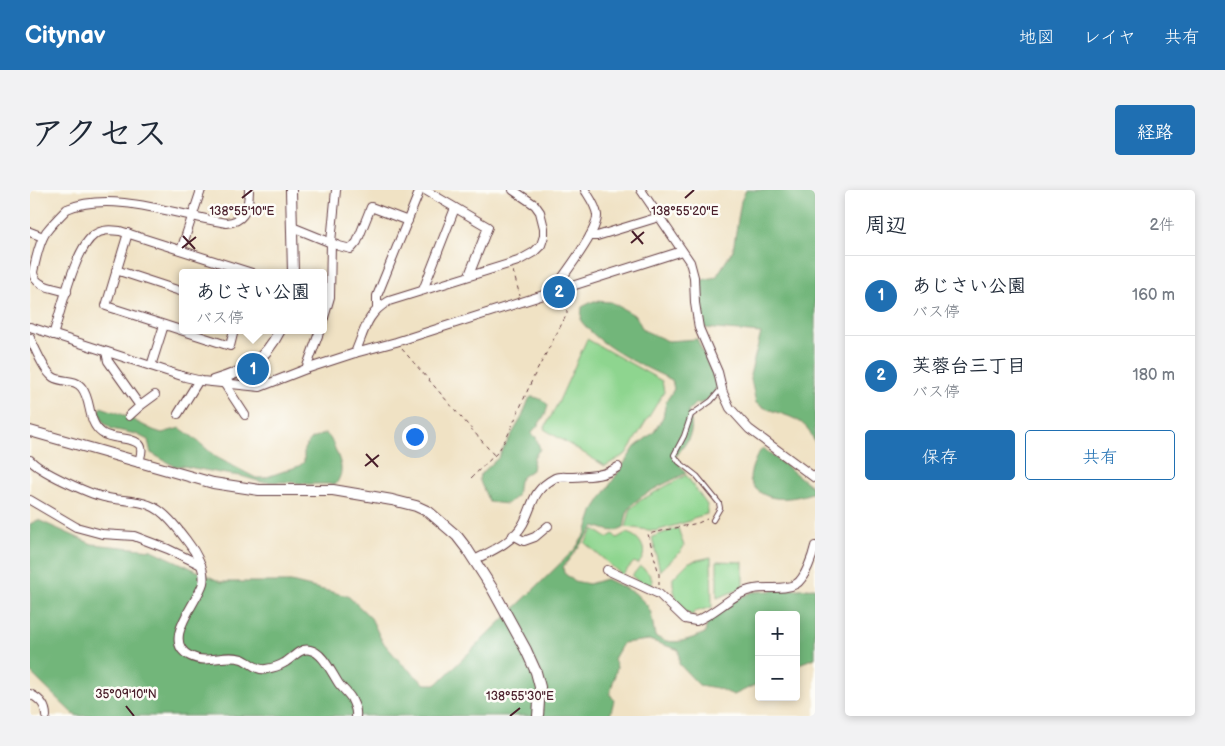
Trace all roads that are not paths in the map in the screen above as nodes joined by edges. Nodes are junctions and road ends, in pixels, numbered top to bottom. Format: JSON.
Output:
{"nodes":[{"id":1,"x":201,"y":190,"type":"edge"},
{"id":2,"x":248,"y":190,"type":"edge"},
{"id":3,"x":291,"y":190,"type":"edge"},
{"id":4,"x":336,"y":190,"type":"edge"},
{"id":5,"x":420,"y":190,"type":"edge"},
{"id":6,"x":425,"y":190,"type":"edge"},
{"id":7,"x":513,"y":190,"type":"edge"},
{"id":8,"x":585,"y":190,"type":"edge"},
{"id":9,"x":641,"y":190,"type":"edge"},
{"id":10,"x":92,"y":194,"type":"dead end"},
{"id":11,"x":141,"y":196,"type":"dead end"},
{"id":12,"x":455,"y":208,"type":"junction"},
{"id":13,"x":193,"y":213,"type":"junction"},
{"id":14,"x":659,"y":217,"type":"junction"},
{"id":15,"x":408,"y":221,"type":"junction"},
{"id":16,"x":292,"y":228,"type":"junction"},
{"id":17,"x":30,"y":232,"type":"edge"},
{"id":18,"x":128,"y":233,"type":"junction"},
{"id":19,"x":590,"y":236,"type":"junction"},
{"id":20,"x":44,"y":237,"type":"junction"},
{"id":21,"x":331,"y":242,"type":"junction"},
{"id":22,"x":181,"y":250,"type":"junction"},
{"id":23,"x":682,"y":251,"type":"junction"},
{"id":24,"x":240,"y":269,"type":"edge"},
{"id":25,"x":293,"y":269,"type":"edge"},
{"id":26,"x":116,"y":270,"type":"junction"},
{"id":27,"x":469,"y":276,"type":"junction"},
{"id":28,"x":424,"y":290,"type":"junction"},
{"id":29,"x":179,"y":291,"type":"edge"},
{"id":30,"x":67,"y":292,"type":"junction"},
{"id":31,"x":552,"y":292,"type":"junction"},
{"id":32,"x":327,"y":307,"type":"edge"},
{"id":33,"x":377,"y":308,"type":"junction"},
{"id":34,"x":164,"y":325,"type":"junction"},
{"id":35,"x":31,"y":327,"type":"edge"},
{"id":36,"x":179,"y":330,"type":"edge"},
{"id":37,"x":53,"y":334,"type":"junction"},
{"id":38,"x":192,"y":334,"type":"edge"},
{"id":39,"x":233,"y":334,"type":"edge"},
{"id":40,"x":278,"y":334,"type":"edge"},
{"id":41,"x":319,"y":334,"type":"edge"},
{"id":42,"x":30,"y":338,"type":"edge"},
{"id":43,"x":106,"y":352,"type":"junction"},
{"id":44,"x":355,"y":353,"type":"junction"},
{"id":45,"x":151,"y":366,"type":"junction"},
{"id":46,"x":306,"y":369,"type":"junction"},
{"id":47,"x":200,"y":380,"type":"junction"},
{"id":48,"x":213,"y":381,"type":"junction"},
{"id":49,"x":224,"y":383,"type":"junction"},
{"id":50,"x":722,"y":388,"type":"junction"},
{"id":51,"x":155,"y":395,"type":"dead end"},
{"id":52,"x":140,"y":406,"type":"junction"},
{"id":53,"x":178,"y":414,"type":"dead end"},
{"id":54,"x":245,"y":415,"type":"dead end"},
{"id":55,"x":129,"y":416,"type":"dead end"},
{"id":56,"x":30,"y":433,"type":"edge"},
{"id":57,"x":30,"y":460,"type":"edge"},
{"id":58,"x":139,"y":462,"type":"junction"},
{"id":59,"x":618,"y":467,"type":"dead end"},
{"id":60,"x":815,"y":478,"type":"edge"},
{"id":61,"x":30,"y":500,"type":"edge"},
{"id":62,"x":711,"y":518,"type":"road end"},
{"id":63,"x":548,"y":526,"type":"dead end"},
{"id":64,"x":514,"y":535,"type":"junction"},
{"id":65,"x":815,"y":546,"type":"edge"},
{"id":66,"x":474,"y":560,"type":"junction"},
{"id":67,"x":201,"y":566,"type":"junction"},
{"id":68,"x":607,"y":570,"type":"dead end"},
{"id":69,"x":30,"y":694,"type":"edge"},
{"id":70,"x":46,"y":716,"type":"edge"},
{"id":71,"x":356,"y":716,"type":"edge"},
{"id":72,"x":538,"y":716,"type":"edge"}],
"edges":[{"from":1,"to":13,"type":"street"},
{"from":2,"to":13,"type":"street"},
{"from":3,"to":16,"type":"street"},
{"from":4,"to":21,"type":"street"},
{"from":5,"to":15,"type":"street"},
{"from":6,"to":12,"type":"street"},
{"from":7,"to":27,"type":"street"},
{"from":8,"to":19,"type":"street"},
{"from":9,"to":14,"type":"street"},
{"from":10,"to":20,"type":"street"},
{"from":11,"to":13,"type":"street"},
{"from":12,"to":27,"type":"street"},
{"from":12,"to":28,"type":"street"},
{"from":13,"to":22,"type":"street"},
{"from":14,"to":19,"type":"street"},
{"from":14,"to":23,"type":"street"},
{"from":15,"to":21,"type":"street"},
{"from":15,"to":33,"type":"street"},
{"from":16,"to":21,"type":"street"},
{"from":16,"to":25,"type":"street"},
{"from":17,"to":20,"type":"street"},
{"from":18,"to":22,"type":"street"},
{"from":18,"to":26,"type":"street"},
{"from":18,"to":30,"type":"street"},
{"from":19,"to":31,"type":"street"},
{"from":20,"to":30,"type":"street"},
{"from":21,"to":32,"type":"street"},
{"from":22,"to":24,"type":"street"},
{"from":23,"to":31,"type":"street"},
{"from":23,"to":50,"type":"street"},
{"from":26,"to":29,"type":"street"},
{"from":26,"to":34,"type":"street"},
{"from":27,"to":28,"type":"street"},
{"from":28,"to":33,"type":"street"},
{"from":30,"to":37,"type":"street"},
{"from":31,"to":44,"type":"street"},
{"from":33,"to":44,"type":"street"},
{"from":34,"to":36,"type":"street"},
{"from":34,"to":45,"type":"street"},
{"from":35,"to":37,"type":"street"},
{"from":35,"to":42,"type":"street"},
{"from":37,"to":43,"type":"street"},
{"from":38,"to":39,"type":"street"},
{"from":40,"to":48,"type":"street"},
{"from":41,"to":46,"type":"street"},
{"from":42,"to":58,"type":"street"},
{"from":43,"to":45,"type":"street"},
{"from":43,"to":52,"type":"street"},
{"from":44,"to":46,"type":"street"},
{"from":45,"to":47,"type":"street"},
{"from":46,"to":49,"type":"street"},
{"from":47,"to":48,"type":"street"},
{"from":47,"to":53,"type":"street"},
{"from":48,"to":49,"type":"street"},
{"from":49,"to":54,"type":"street"},
{"from":50,"to":60,"type":"street"},
{"from":50,"to":62,"type":"lane"},
{"from":51,"to":52,"type":"street"},
{"from":52,"to":55,"type":"street"},
{"from":56,"to":58,"type":"street"},
{"from":57,"to":67,"type":"street"},
{"from":58,"to":66,"type":"street"},
{"from":59,"to":64,"type":"street"},
{"from":61,"to":67,"type":"street"},
{"from":63,"to":64,"type":"street"},
{"from":64,"to":66,"type":"street"},
{"from":65,"to":68,"type":"street"},
{"from":66,"to":72,"type":"street"},
{"from":67,"to":71,"type":"street"},
{"from":69,"to":70,"type":"street"}]}
